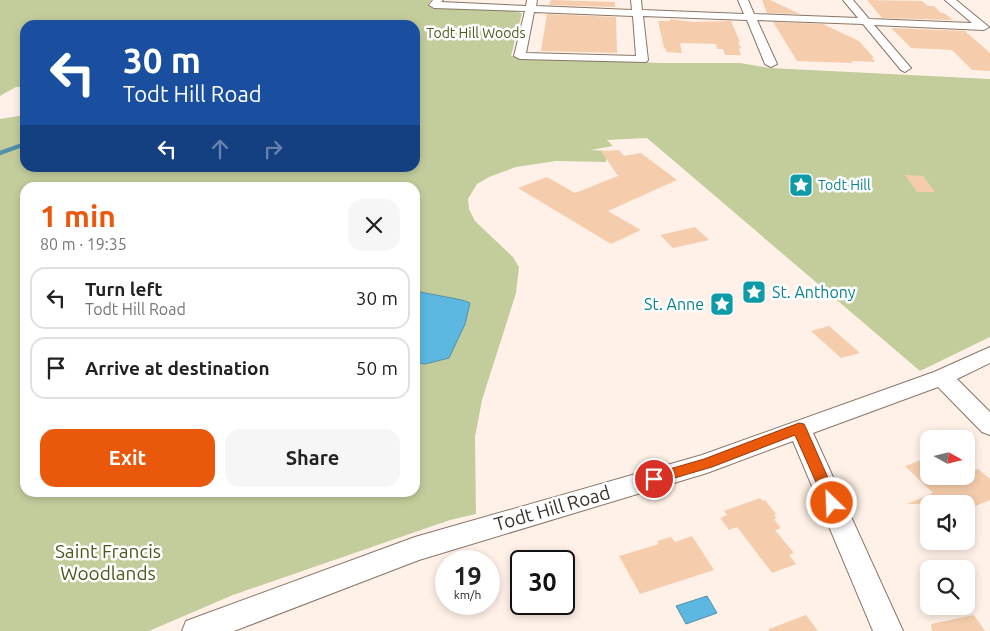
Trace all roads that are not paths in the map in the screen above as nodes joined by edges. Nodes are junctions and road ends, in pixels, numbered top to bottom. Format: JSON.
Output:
{"nodes":[{"id":1,"x":636,"y":0,"type":"edge"},
{"id":2,"x":743,"y":0,"type":"edge"},
{"id":3,"x":848,"y":0,"type":"edge"},
{"id":4,"x":950,"y":0,"type":"edge"},
{"id":5,"x":436,"y":3,"type":"edge"},
{"id":6,"x":531,"y":5,"type":"edge"},
{"id":7,"x":637,"y":13,"type":"junction"},
{"id":8,"x":750,"y":17,"type":"junction"},
{"id":9,"x":866,"y":21,"type":"junction"},
{"id":10,"x":987,"y":29,"type":"edge"},
{"id":11,"x":772,"y":64,"type":"dead end"},
{"id":12,"x":905,"y":68,"type":"dead end"},
{"id":13,"x":990,"y":354,"type":"edge"},
{"id":14,"x":942,"y":376,"type":"junction"},
{"id":15,"x":990,"y":426,"type":"edge"},
{"id":16,"x":799,"y":428,"type":"junction"},
{"id":17,"x":197,"y":631,"type":"edge"},
{"id":18,"x":888,"y":631,"type":"edge"}],
"edges":[{"from":1,"to":7,"type":"street"},
{"from":2,"to":8,"type":"street"},
{"from":3,"to":9,"type":"street"},
{"from":4,"to":10,"type":"street"},
{"from":5,"to":6,"type":"street"},
{"from":6,"to":7,"type":"street"},
{"from":6,"to":7,"type":"street"},
{"from":7,"to":8,"type":"street"},
{"from":8,"to":9,"type":"street"},
{"from":8,"to":11,"type":"street"},
{"from":9,"to":10,"type":"street"},
{"from":9,"to":12,"type":"street"},
{"from":13,"to":14,"type":"street","name":"Todt Hill Road"},
{"from":14,"to":15,"type":"street"},
{"from":14,"to":16,"type":"street","name":"Todt Hill Road"},
{"from":16,"to":17,"type":"street","name":"Todt Hill Road"},
{"from":16,"to":18,"type":"street"}]}
